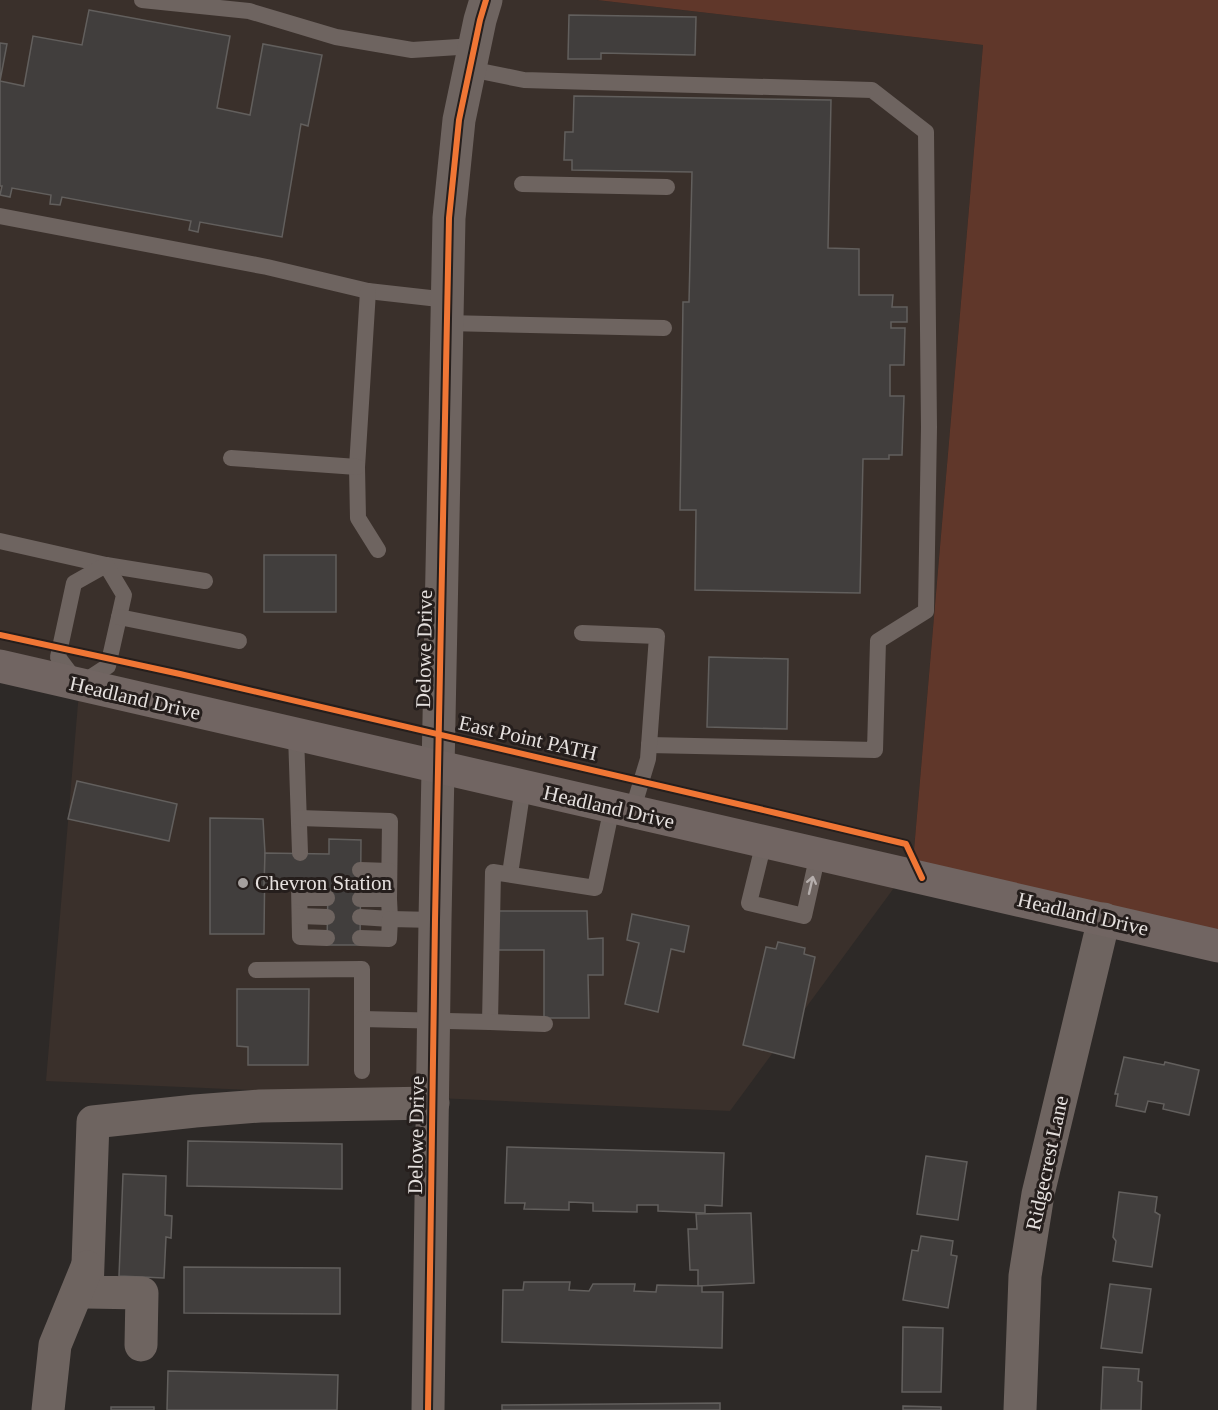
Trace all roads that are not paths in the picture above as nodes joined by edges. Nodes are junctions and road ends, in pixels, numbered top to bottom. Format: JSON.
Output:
{"nodes":[{"id":1,"x":142,"y":0,"type":"edge"},
{"id":2,"x":486,"y":0,"type":"edge"},
{"id":3,"x":472,"y":57,"type":"junction"},
{"id":4,"x":522,"y":184,"type":"dead end"},
{"id":5,"x":667,"y":187,"type":"dead end"},
{"id":6,"x":0,"y":216,"type":"edge"},
{"id":7,"x":368,"y":291,"type":"junction"},
{"id":8,"x":447,"y":311,"type":"junction"},
{"id":9,"x":664,"y":328,"type":"dead end"},
{"id":10,"x":231,"y":459,"type":"dead end"},
{"id":11,"x":357,"y":467,"type":"junction"},
{"id":12,"x":0,"y":541,"type":"edge"},
{"id":13,"x":378,"y":550,"type":"dead end"},
{"id":14,"x":105,"y":565,"type":"junction"},
{"id":15,"x":205,"y":582,"type":"dead end"},
{"id":16,"x":119,"y":617,"type":"junction"},
{"id":17,"x":582,"y":633,"type":"dead end"},
{"id":18,"x":240,"y":641,"type":"dead end"},
{"id":19,"x":0,"y":666,"type":"edge"},
{"id":20,"x":80,"y":685,"type":"junction"},
{"id":21,"x":296,"y":735,"type":"junction"},
{"id":22,"x":649,"y":745,"type":"junction"},
{"id":23,"x":438,"y":768,"type":"junction"},
{"id":24,"x":523,"y":787,"type":"junction"},
{"id":25,"x":622,"y":810,"type":"junction"},
{"id":26,"x":299,"y":818,"type":"junction"},
{"id":27,"x":764,"y":842,"type":"junction"},
{"id":28,"x":300,"y":853,"type":"dead end"},
{"id":29,"x":818,"y":854,"type":"junction"},
{"id":30,"x":360,"y":870,"type":"dead end"},
{"id":31,"x":389,"y":871,"type":"junction"},
{"id":32,"x":510,"y":874,"type":"junction"},
{"id":33,"x":327,"y":898,"type":"dead end"},
{"id":34,"x":360,"y":899,"type":"dead end"},
{"id":35,"x":389,"y":899,"type":"junction"},
{"id":36,"x":300,"y":916,"type":"junction"},
{"id":37,"x":327,"y":916,"type":"dead end"},
{"id":38,"x":360,"y":917,"type":"dead end"},
{"id":39,"x":390,"y":919,"type":"junction"},
{"id":40,"x":1104,"y":919,"type":"junction"},
{"id":41,"x":435,"y":920,"type":"junction"},
{"id":42,"x":327,"y":938,"type":"dead end"},
{"id":43,"x":360,"y":938,"type":"dead end"},
{"id":44,"x":1218,"y":946,"type":"edge"},
{"id":45,"x":256,"y":970,"type":"dead end"},
{"id":46,"x":362,"y":1019,"type":"junction"},
{"id":47,"x":434,"y":1020,"type":"junction"},
{"id":48,"x":490,"y":1022,"type":"junction"},
{"id":49,"x":545,"y":1024,"type":"dead end"},
{"id":50,"x":362,"y":1071,"type":"dead end"},
{"id":51,"x":433,"y":1103,"type":"junction"},
{"id":52,"x":87,"y":1267,"type":"junction"},
{"id":53,"x":141,"y":1345,"type":"dead end"},
{"id":54,"x":48,"y":1410,"type":"edge"},
{"id":55,"x":428,"y":1410,"type":"edge"},
{"id":56,"x":1020,"y":1410,"type":"edge"}],
"edges":[{"from":1,"to":3,"type":"lane"},
{"from":2,"to":3,"type":"street","name":"Delowe Drive"},
{"from":3,"to":8,"type":"street","name":"Delowe Drive"},
{"from":3,"to":22,"type":"lane"},
{"from":4,"to":5,"type":"lane"},
{"from":6,"to":7,"type":"lane"},
{"from":7,"to":8,"type":"lane"},
{"from":7,"to":11,"type":"lane"},
{"from":8,"to":9,"type":"lane"},
{"from":8,"to":23,"type":"street","name":"Delowe Drive"},
{"from":10,"to":11,"type":"lane"},
{"from":11,"to":13,"type":"lane"},
{"from":12,"to":14,"type":"lane"},
{"from":14,"to":15,"type":"lane"},
{"from":14,"to":16,"type":"lane"},
{"from":14,"to":20,"type":"lane"},
{"from":16,"to":18,"type":"lane"},
{"from":16,"to":20,"type":"lane"},
{"from":17,"to":22,"type":"lane"},
{"from":19,"to":20,"type":"main road","name":"Headland Drive"},
{"from":20,"to":21,"type":"main road","name":"Headland Drive"},
{"from":21,"to":23,"type":"main road","name":"Headland Drive"},
{"from":21,"to":26,"type":"lane"},
{"from":22,"to":25,"type":"lane"},
{"from":23,"to":24,"type":"main road","name":"Headland Drive"},
{"from":23,"to":41,"type":"street","name":"Delowe Drive"},
{"from":24,"to":25,"type":"main road","name":"Headland Drive"},
{"from":24,"to":32,"type":"lane"},
{"from":25,"to":27,"type":"main road","name":"Headland Drive"},
{"from":25,"to":32,"type":"lane"},
{"from":26,"to":28,"type":"lane"},
{"from":26,"to":31,"type":"lane"},
{"from":27,"to":29,"type":"main road","name":"Headland Drive"},
{"from":27,"to":29,"type":"lane","one_way":true},
{"from":29,"to":40,"type":"main road","name":"Headland Drive"},
{"from":30,"to":31,"type":"lane"},
{"from":31,"to":35,"type":"lane"},
{"from":32,"to":48,"type":"lane"},
{"from":33,"to":36,"type":"lane"},
{"from":34,"to":35,"type":"lane"},
{"from":35,"to":39,"type":"lane"},
{"from":36,"to":37,"type":"lane"},
{"from":36,"to":42,"type":"lane"},
{"from":38,"to":39,"type":"lane"},
{"from":39,"to":41,"type":"lane"},
{"from":39,"to":43,"type":"lane"},
{"from":40,"to":44,"type":"main road","name":"Headland Drive"},
{"from":40,"to":56,"type":"street","name":"Ridgecrest Lane"},
{"from":41,"to":47,"type":"street","name":"Delowe Drive"},
{"from":45,"to":46,"type":"lane"},
{"from":46,"to":47,"type":"lane"},
{"from":46,"to":50,"type":"lane"},
{"from":47,"to":48,"type":"lane"},
{"from":47,"to":51,"type":"street","name":"Delowe Drive"},
{"from":48,"to":49,"type":"lane"},
{"from":51,"to":52,"type":"street"},
{"from":51,"to":55,"type":"street","name":"Delowe Drive"},
{"from":52,"to":53,"type":"street"},
{"from":52,"to":54,"type":"street"}]}
